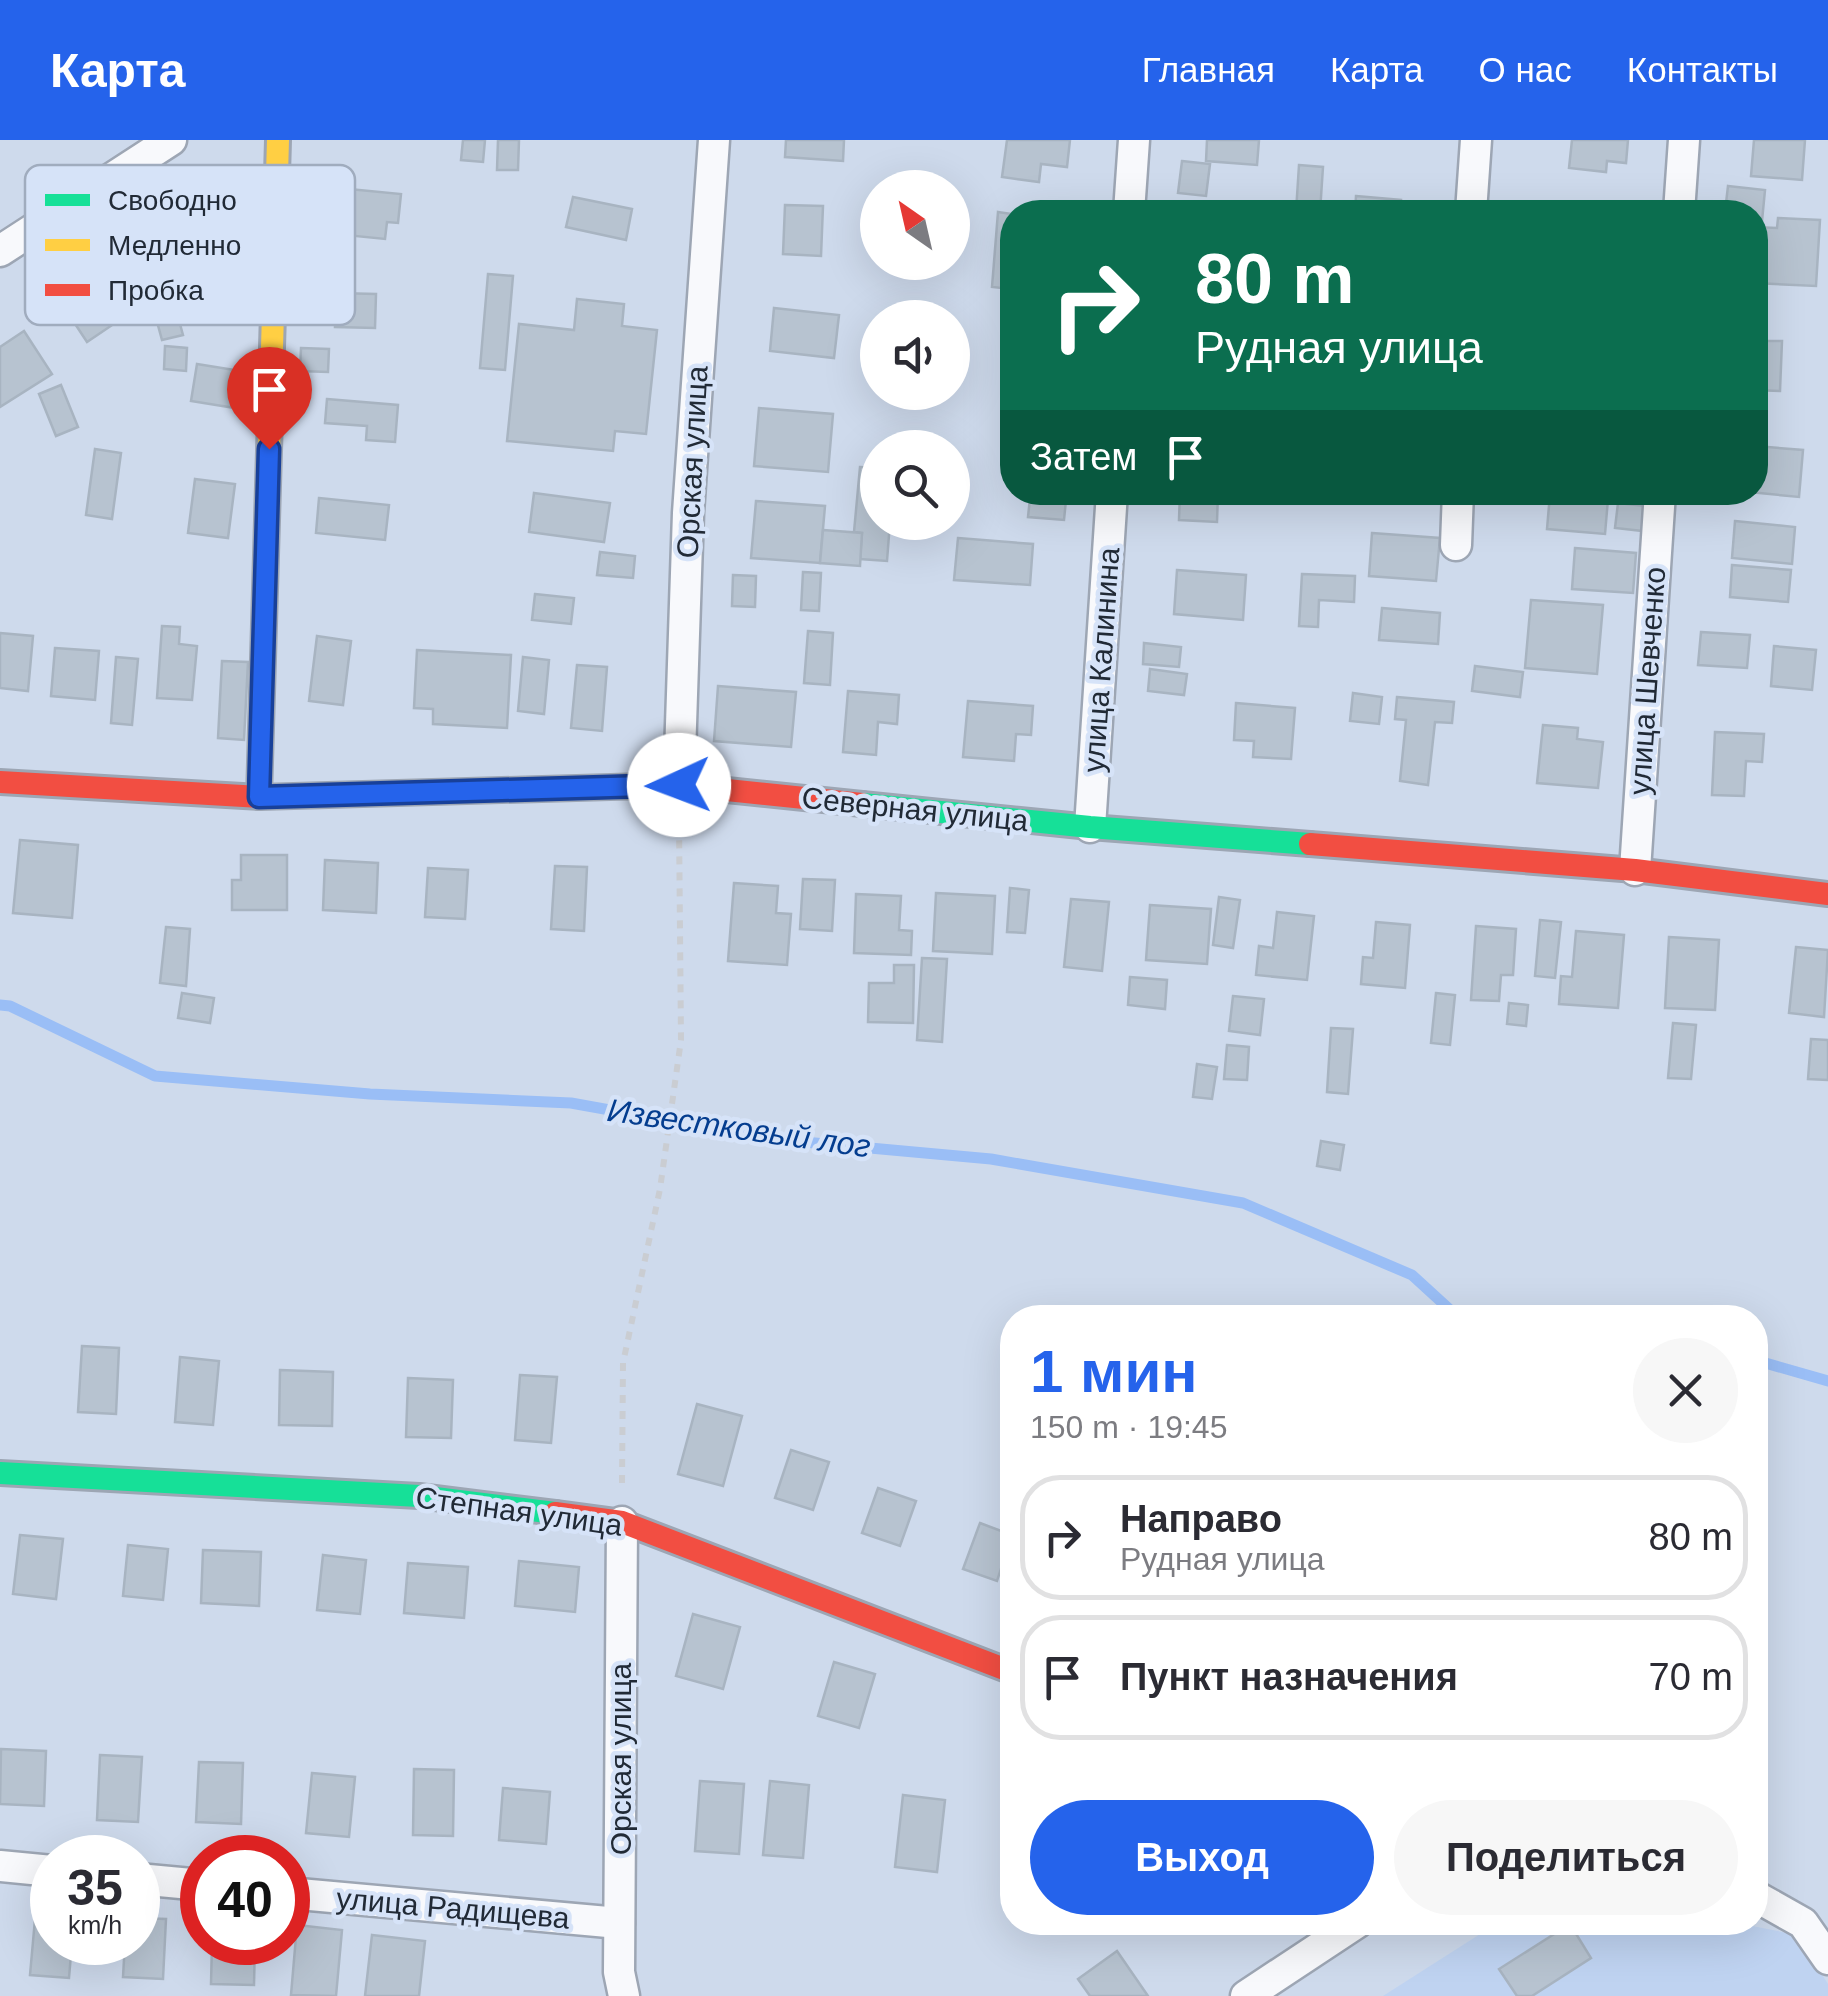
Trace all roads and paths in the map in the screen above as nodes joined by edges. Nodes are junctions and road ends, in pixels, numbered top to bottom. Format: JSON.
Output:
{"nodes":[{"id":1,"x":171,"y":140,"type":"edge"},
{"id":2,"x":278,"y":140,"type":"edge"},
{"id":3,"x":714,"y":140,"type":"edge"},
{"id":4,"x":1134,"y":140,"type":"edge"},
{"id":5,"x":1476,"y":140,"type":"edge"},
{"id":6,"x":1684,"y":140,"type":"edge"},
{"id":7,"x":132,"y":165,"type":"edge"},
{"id":8,"x":277,"y":165,"type":"edge"},
{"id":9,"x":1131,"y":200,"type":"edge"},
{"id":10,"x":1472,"y":200,"type":"edge"},
{"id":11,"x":1680,"y":200,"type":"edge"},
{"id":12,"x":25,"y":235,"type":"edge"},
{"id":13,"x":0,"y":251,"type":"edge"},
{"id":14,"x":273,"y":325,"type":"edge"},
{"id":15,"x":1111,"y":505,"type":"edge"},
{"id":16,"x":1458,"y":505,"type":"edge"},
{"id":17,"x":1659,"y":505,"type":"edge"},
{"id":18,"x":1456,"y":545,"type":"dead end"},
{"id":19,"x":0,"y":782,"type":"edge"},
{"id":20,"x":679,"y":785,"type":"junction"},
{"id":21,"x":259,"y":797,"type":"junction"},
{"id":22,"x":1090,"y":827,"type":"junction"},
{"id":23,"x":1635,"y":870,"type":"junction"},
{"id":24,"x":1828,"y":894,"type":"edge"},
{"id":25,"x":0,"y":1473,"type":"edge"},
{"id":26,"x":622,"y":1522,"type":"junction"},
{"id":27,"x":1000,"y":1667,"type":"edge"},
{"id":28,"x":0,"y":1866,"type":"edge"},
{"id":29,"x":30,"y":1869,"type":"edge"},
{"id":30,"x":310,"y":1894,"type":"edge"},
{"id":31,"x":1768,"y":1903,"type":"edge"},
{"id":32,"x":619,"y":1923,"type":"junction"},
{"id":33,"x":1338,"y":1935,"type":"edge"},
{"id":34,"x":1828,"y":1959,"type":"edge"},
{"id":35,"x":624,"y":1996,"type":"edge"},
{"id":36,"x":1246,"y":1996,"type":"edge"}],
"edges":[{"from":1,"to":7,"type":"street"},
{"from":2,"to":8,"type":"street"},
{"from":3,"to":20,"type":"street","name":"Орская улица"},
{"from":4,"to":9,"type":"street"},
{"from":5,"to":10,"type":"street"},
{"from":6,"to":11,"type":"street"},
{"from":12,"to":13,"type":"street"},
{"from":14,"to":21,"type":"street"},
{"from":15,"to":22,"type":"street","name":"улица Калинина"},
{"from":16,"to":18,"type":"street"},
{"from":17,"to":23,"type":"street","name":"улица Шевченко"},
{"from":19,"to":21,"type":"street","name":"Северная улица"},
{"from":20,"to":21,"type":"street","name":"Северная улица"},
{"from":20,"to":22,"type":"street","name":"Северная улица"},
{"from":20,"to":26,"type":"path"},
{"from":22,"to":23,"type":"street","name":"Северная улица"},
{"from":23,"to":24,"type":"street","name":"Северная улица"},
{"from":25,"to":26,"type":"street","name":"Степная улица"},
{"from":26,"to":27,"type":"street","name":"Степная улица"},
{"from":26,"to":32,"type":"street","name":"Орская улица"},
{"from":28,"to":29,"type":"street"},
{"from":30,"to":32,"type":"street","name":"улица Радищева"},
{"from":31,"to":34,"type":"street"},
{"from":32,"to":35,"type":"street","name":"Орская улица"},
{"from":33,"to":36,"type":"street"}]}
